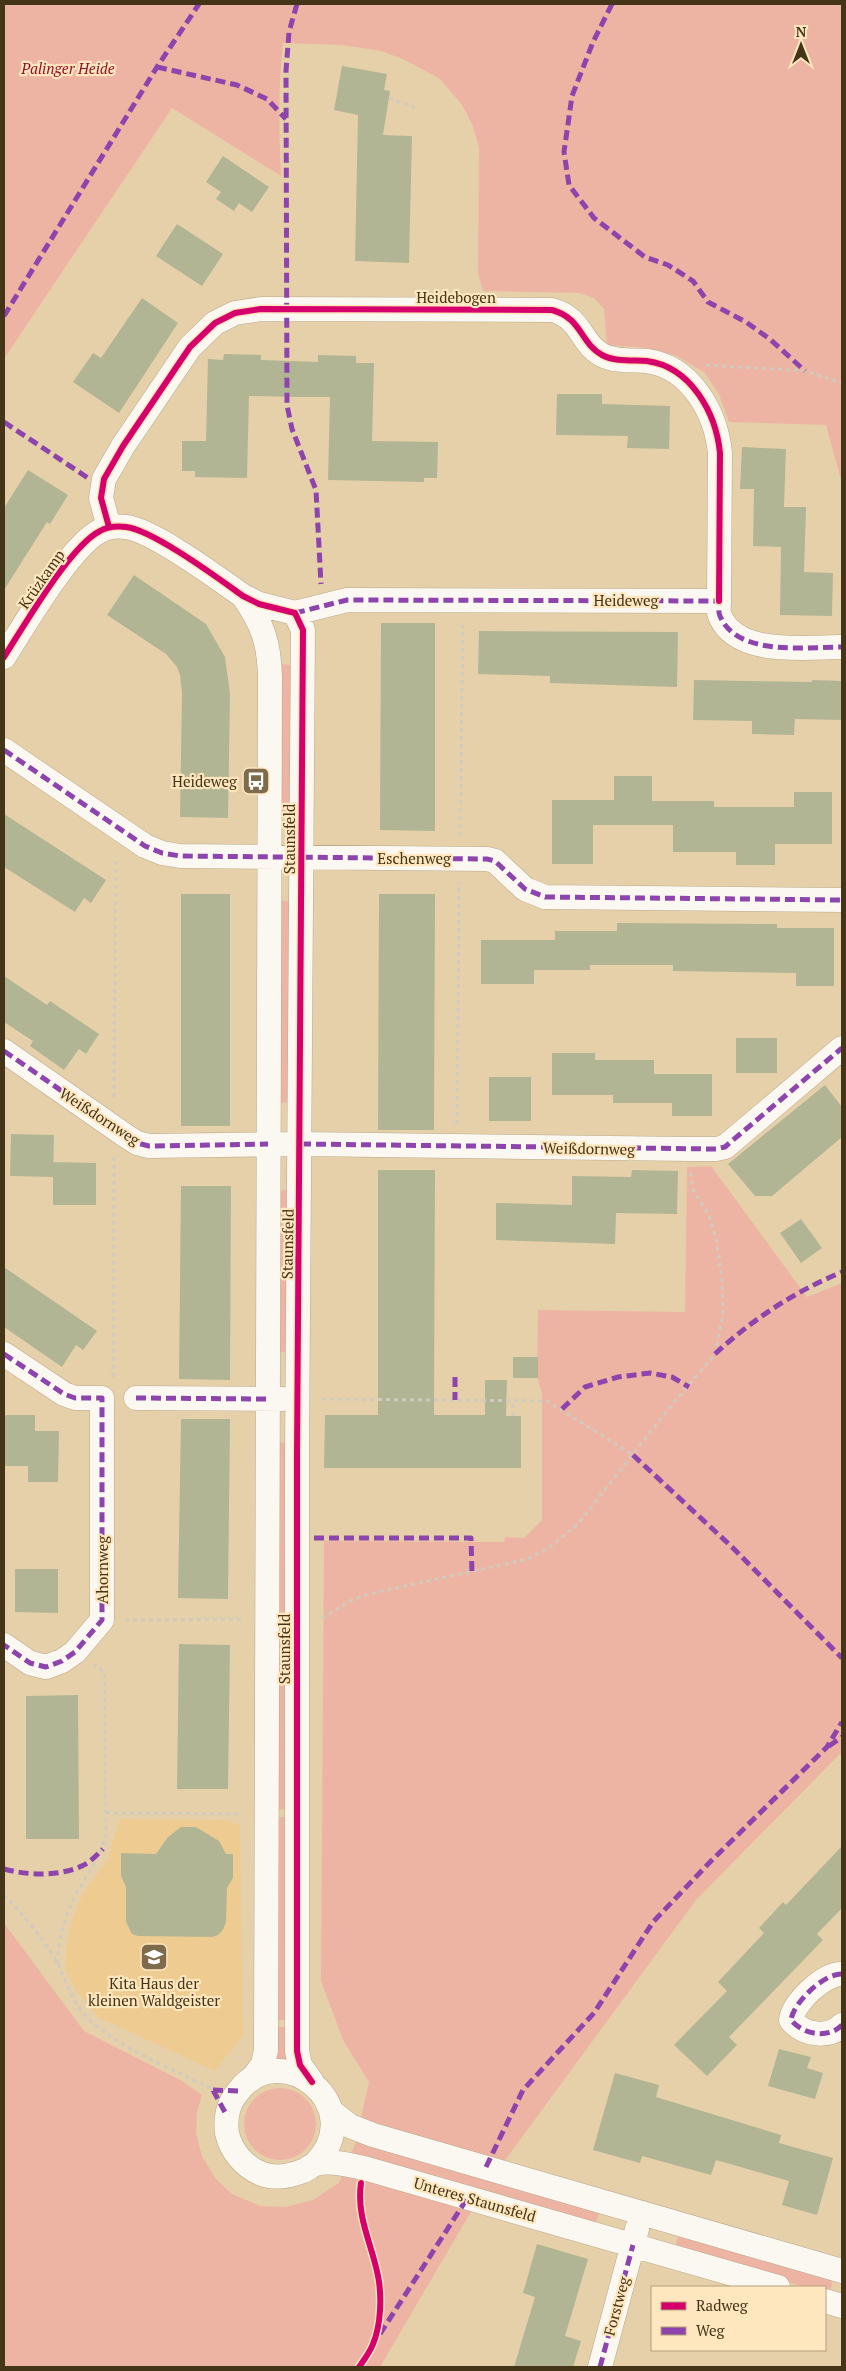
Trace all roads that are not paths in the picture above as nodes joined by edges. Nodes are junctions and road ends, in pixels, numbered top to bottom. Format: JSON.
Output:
{"nodes":[{"id":1,"x":110,"y":527,"type":"junction"},
{"id":2,"x":243,"y":596,"type":"junction"},
{"id":3,"x":719,"y":601,"type":"junction"},
{"id":4,"x":295,"y":613,"type":"junction"},
{"id":5,"x":842,"y":647,"type":"edge"},
{"id":6,"x":4,"y":657,"type":"edge"},
{"id":7,"x":4,"y":750,"type":"edge"},
{"id":8,"x":269,"y":857,"type":"junction"},
{"id":9,"x":302,"y":858,"type":"junction"},
{"id":10,"x":842,"y":900,"type":"edge"},
{"id":11,"x":842,"y":1048,"type":"edge"},
{"id":12,"x":4,"y":1051,"type":"edge"},
{"id":13,"x":268,"y":1144,"type":"junction"},
{"id":14,"x":300,"y":1144,"type":"junction"},
{"id":15,"x":4,"y":1354,"type":"edge"},
{"id":16,"x":116,"y":1395,"type":"junction"},
{"id":17,"x":267,"y":1398,"type":"junction"},
{"id":18,"x":308,"y":1399,"type":"junction"},
{"id":19,"x":4,"y":1645,"type":"edge"},
{"id":20,"x":842,"y":1974,"type":"edge"},
{"id":21,"x":842,"y":2025,"type":"edge"},
{"id":22,"x":252,"y":2079,"type":"junction"},
{"id":23,"x":312,"y":2082,"type":"junction"},
{"id":24,"x":332,"y":2112,"type":"junction"},
{"id":25,"x":314,"y":2164,"type":"junction"},
{"id":26,"x":642,"y":2212,"type":"junction"},
{"id":27,"x":633,"y":2245,"type":"junction"},
{"id":28,"x":842,"y":2271,"type":"edge"},
{"id":29,"x":775,"y":2286,"type":"edge"},
{"id":30,"x":826,"y":2301,"type":"edge"},
{"id":31,"x":842,"y":2306,"type":"edge"},
{"id":32,"x":600,"y":2367,"type":"edge"}],
"edges":[{"from":1,"to":2,"type":"street","name":"Staunsfeld"},
{"from":1,"to":3,"type":"street","name":"Heidebogen"},
{"from":1,"to":6,"type":"street","name":"Krüzkamp"},
{"from":2,"to":4,"type":"street","name":"Staunsfeld"},
{"from":2,"to":8,"type":"street","name":"Staunsfeld"},
{"from":3,"to":4,"type":"street","name":"Heideweg"},
{"from":3,"to":5,"type":"street"},
{"from":4,"to":9,"type":"street","name":"Staunsfeld"},
{"from":7,"to":8,"type":"street","name":"Eschenweg"},
{"from":8,"to":9,"type":"street","name":"Eschenweg"},
{"from":8,"to":13,"type":"street","name":"Staunsfeld"},
{"from":9,"to":10,"type":"street","name":"Eschenweg"},
{"from":9,"to":14,"type":"street","name":"Staunsfeld"},
{"from":11,"to":14,"type":"street","name":"Weißdornweg"},
{"from":12,"to":13,"type":"street","name":"Weißdornweg"},
{"from":13,"to":14,"type":"street"},
{"from":13,"to":17,"type":"street","name":"Staunsfeld"},
{"from":14,"to":18,"type":"street","name":"Staunsfeld"},
{"from":15,"to":16,"type":"street"},
{"from":16,"to":17,"type":"street"},
{"from":16,"to":19,"type":"street","name":"Ahornweg"},
{"from":17,"to":18,"type":"street"},
{"from":17,"to":22,"type":"street","name":"Staunsfeld"},
{"from":18,"to":23,"type":"street","name":"Staunsfeld"},
{"from":20,"to":21,"type":"street"},
{"from":22,"to":23,"type":"street","name":"Unteres Staunsfeld"},
{"from":22,"to":25,"type":"street","name":"Unteres Staunsfeld"},
{"from":23,"to":24,"type":"street","name":"Unteres Staunsfeld"},
{"from":24,"to":25,"type":"street","name":"Unteres Staunsfeld"},
{"from":24,"to":26,"type":"street","name":"Unteres Staunsfeld"},
{"from":25,"to":27,"type":"street","name":"Unteres Staunsfeld"},
{"from":26,"to":27,"type":"street"},
{"from":26,"to":28,"type":"street","name":"Unteres Staunsfeld"},
{"from":27,"to":29,"type":"street","name":"Unteres Staunsfeld"},
{"from":27,"to":32,"type":"street","name":"Forstweg"},
{"from":30,"to":31,"type":"street"}]}
